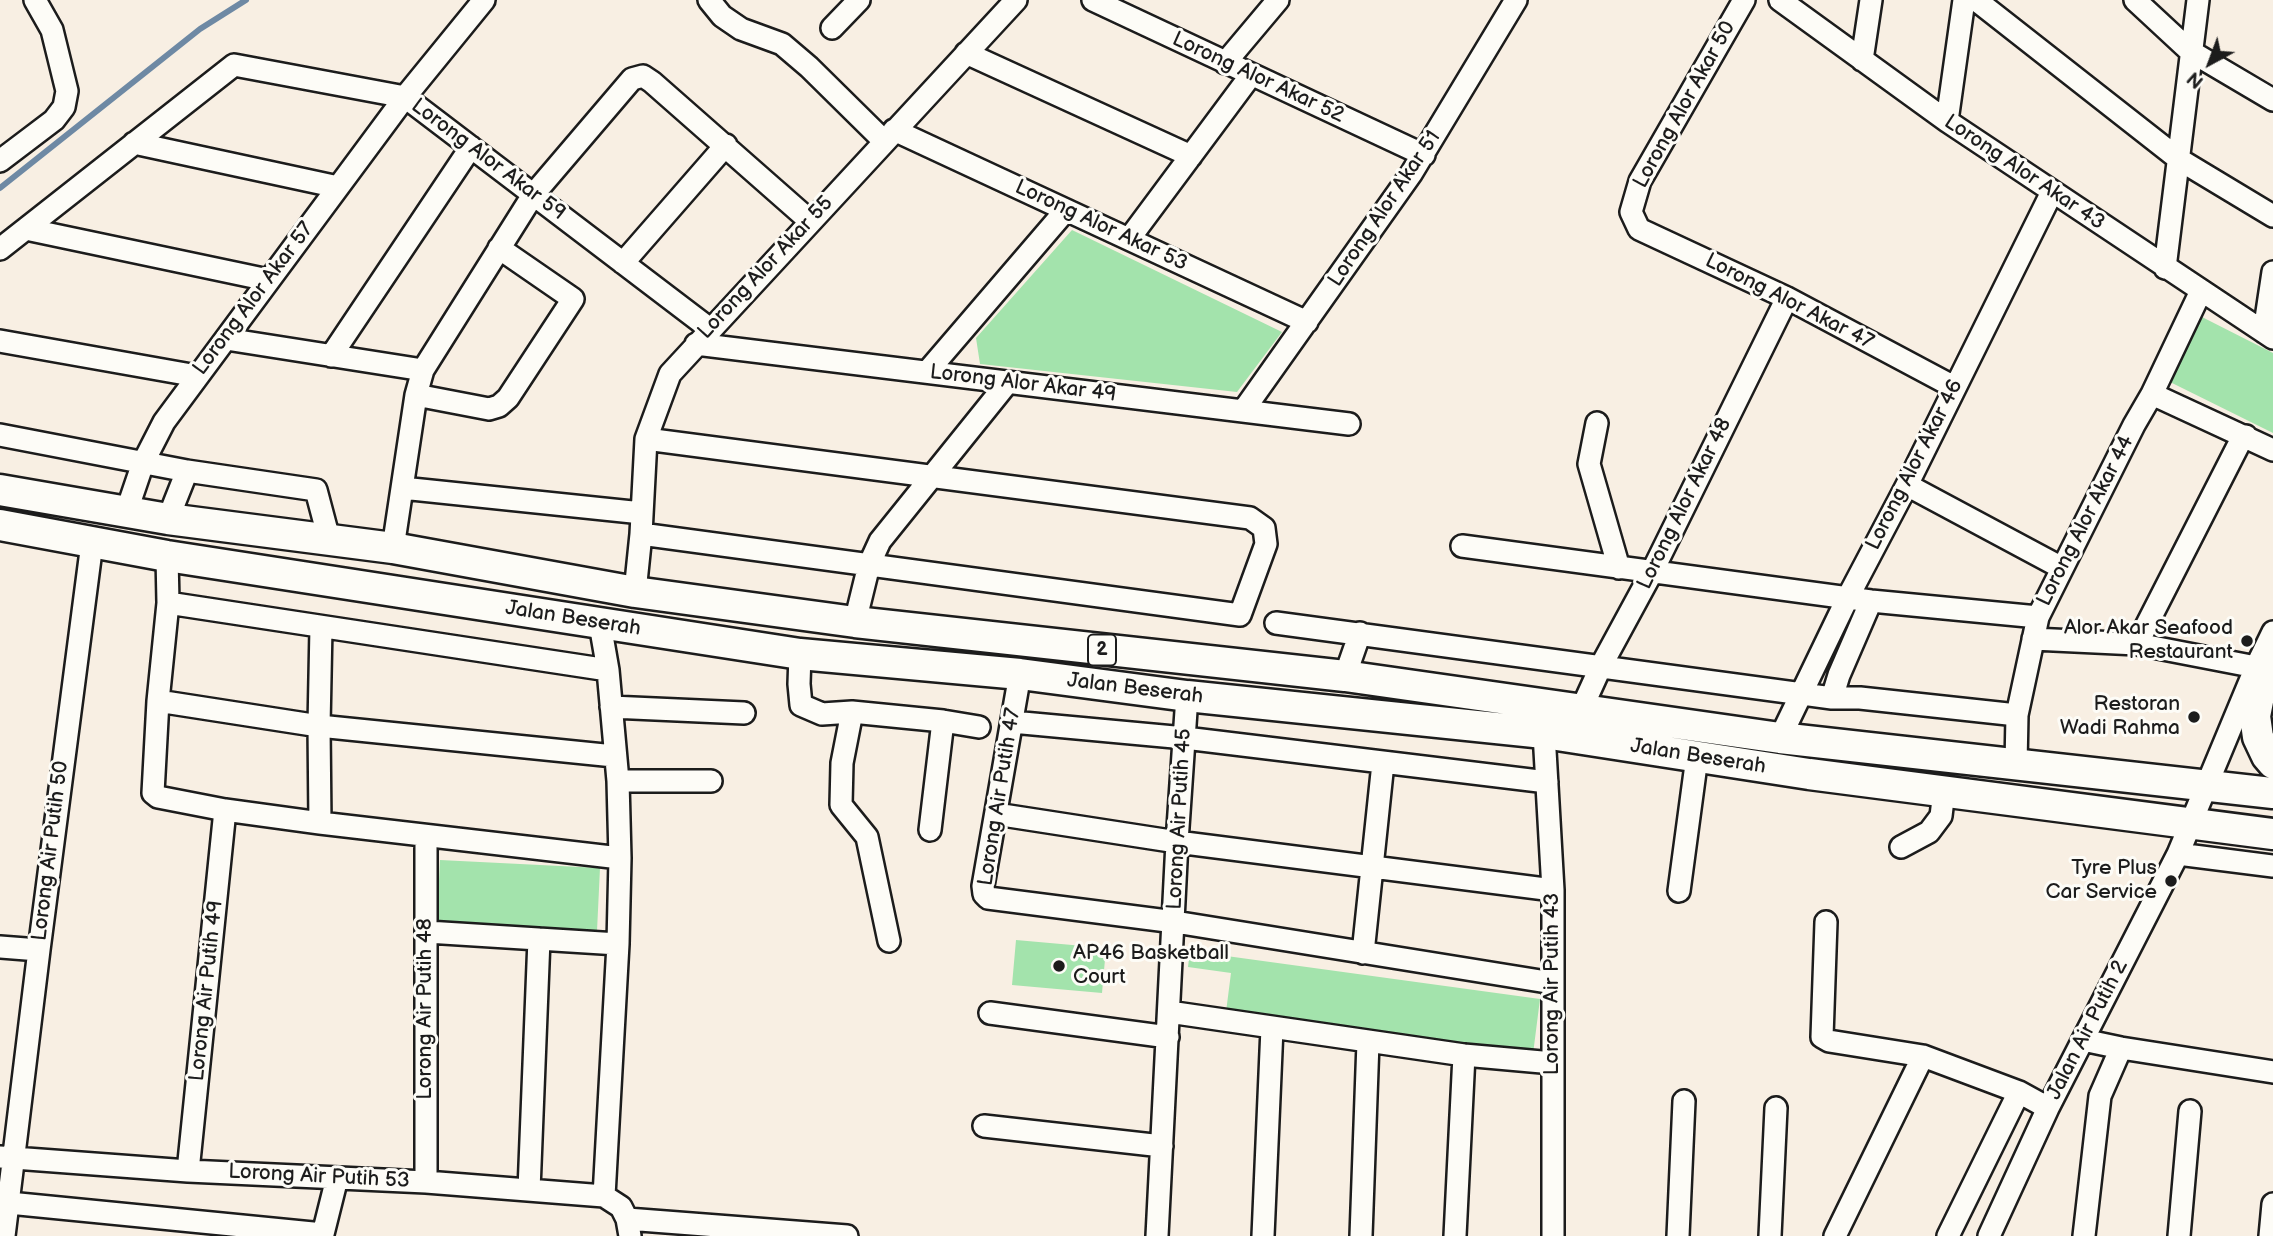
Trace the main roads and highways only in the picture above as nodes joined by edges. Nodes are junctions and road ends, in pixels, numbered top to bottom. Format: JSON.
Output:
{"nodes":[{"id":1,"x":0,"y":491,"type":"edge"},
{"id":2,"x":0,"y":525,"type":"edge"},
{"id":3,"x":2265,"y":659,"type":"edge"},
{"id":4,"x":2273,"y":763,"type":"edge"},
{"id":5,"x":2273,"y":793,"type":"edge"},
{"id":6,"x":2273,"y":834,"type":"edge"}],
"edges":[{"from":1,"to":5,"type":"highway","name":"Jalan Beserah","number":"2"},
{"from":2,"to":6,"type":"highway","name":"Jalan Beserah","number":"2"},
{"from":3,"to":4,"type":"highway"}]}
